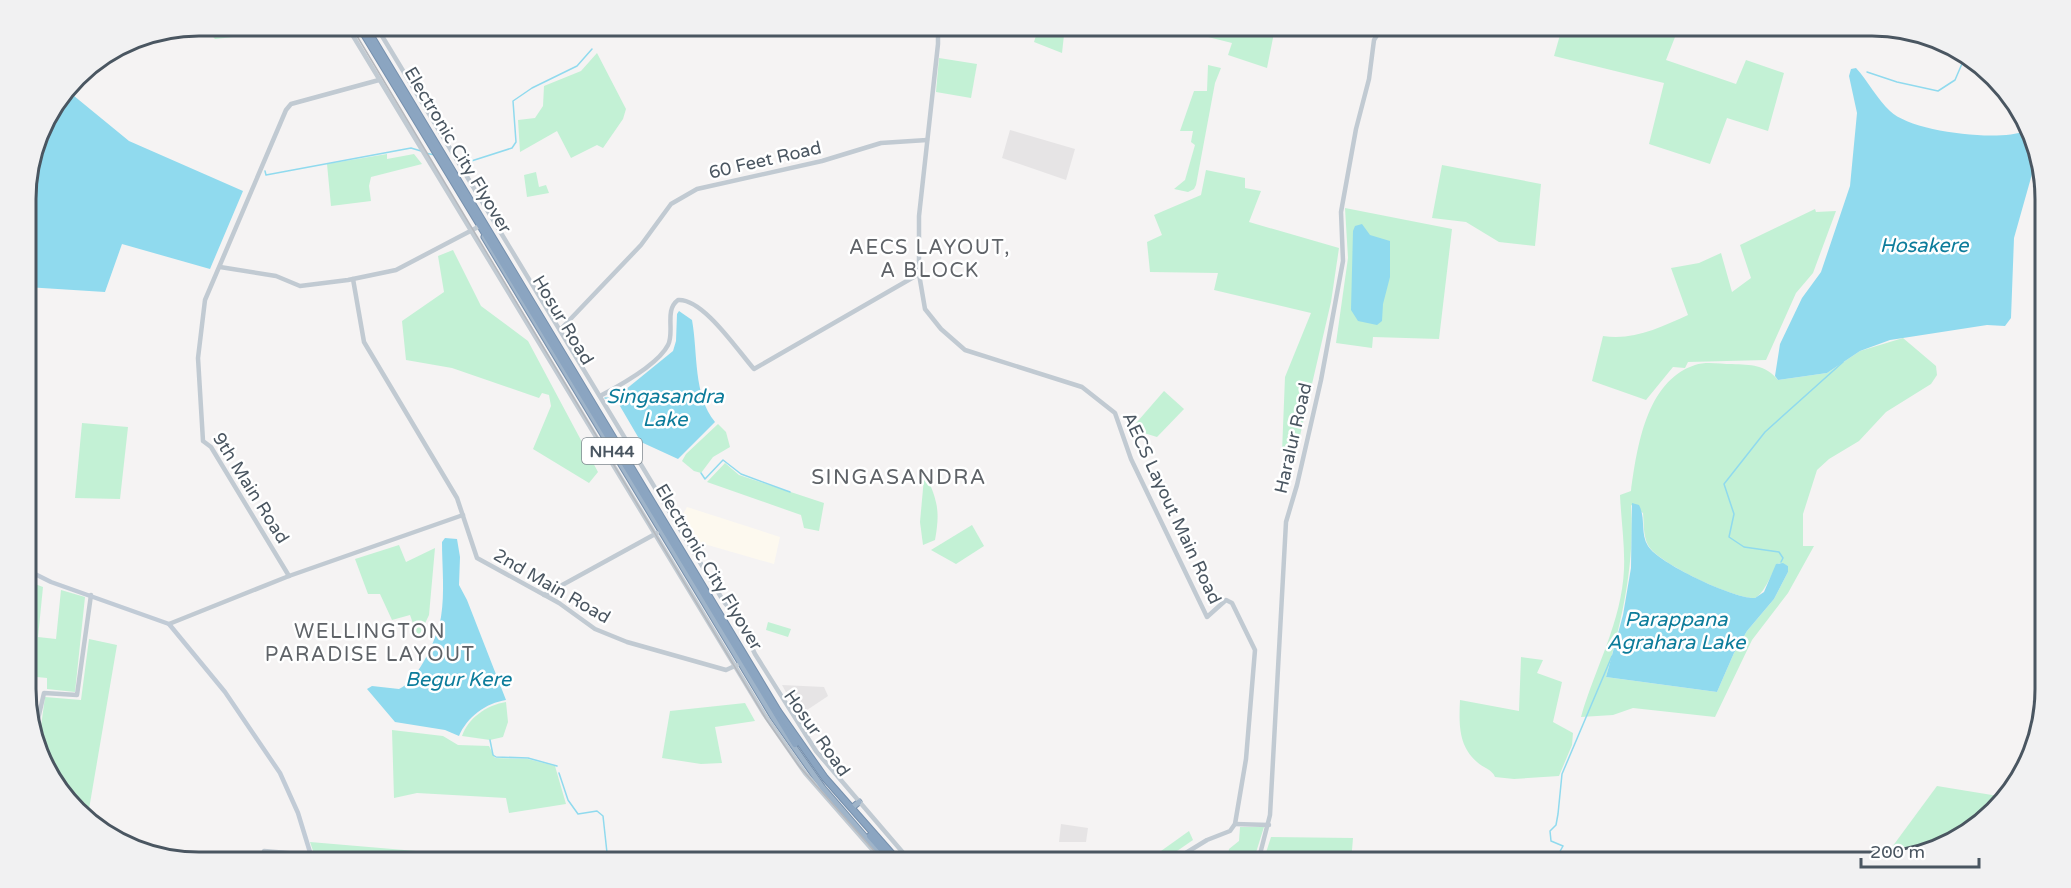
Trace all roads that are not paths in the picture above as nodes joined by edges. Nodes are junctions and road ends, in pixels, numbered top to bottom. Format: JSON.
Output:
{"nodes":[{"id":1,"x":353,"y":36,"type":"edge"},
{"id":2,"x":364,"y":36,"type":"edge"},
{"id":3,"x":364,"y":36,"type":"edge"},
{"id":4,"x":372,"y":36,"type":"edge"},
{"id":5,"x":372,"y":36,"type":"edge"},
{"id":6,"x":382,"y":36,"type":"edge"},
{"id":7,"x":938,"y":36,"type":"edge"},
{"id":8,"x":1377,"y":36,"type":"edge"},
{"id":9,"x":379,"y":80,"type":"junction"},
{"id":10,"x":927,"y":141,"type":"junction"},
{"id":11,"x":478,"y":227,"type":"junction"},
{"id":12,"x":470,"y":231,"type":"junction"},
{"id":13,"x":220,"y":267,"type":"junction"},
{"id":14,"x":919,"y":274,"type":"junction"},
{"id":15,"x":353,"y":279,"type":"junction"},
{"id":16,"x":560,"y":330,"type":"junction"},
{"id":17,"x":600,"y":396,"type":"junction"},
{"id":18,"x":463,"y":515,"type":"junction"},
{"id":19,"x":659,"y":532,"type":"junction"},
{"id":20,"x":36,"y":576,"type":"edge"},
{"id":21,"x":289,"y":576,"type":"junction"},
{"id":22,"x":91,"y":594,"type":"junction"},
{"id":23,"x":544,"y":595,"type":"junction"},
{"id":24,"x":169,"y":624,"type":"junction"},
{"id":25,"x":737,"y":665,"type":"junction"},
{"id":26,"x":39,"y":717,"type":"edge"},
{"id":27,"x":859,"y":802,"type":"junction"},
{"id":28,"x":854,"y":807,"type":"junction"},
{"id":29,"x":1235,"y":824,"type":"junction"},
{"id":30,"x":1269,"y":825,"type":"junction"},
{"id":31,"x":309,"y":852,"type":"edge"},
{"id":32,"x":876,"y":852,"type":"edge"},
{"id":33,"x":877,"y":852,"type":"edge"},
{"id":34,"x":884,"y":852,"type":"edge"},
{"id":35,"x":891,"y":852,"type":"edge"},
{"id":36,"x":892,"y":852,"type":"edge"},
{"id":37,"x":902,"y":852,"type":"edge"},
{"id":38,"x":1188,"y":852,"type":"edge"},
{"id":39,"x":1261,"y":852,"type":"edge"}],
"edges":[{"from":1,"to":9,"type":"street"},
{"from":2,"to":11,"type":"highway","name":"Hosur Road","number":"NH44"},
{"from":3,"to":34,"type":"highway","name":"Electronic City Flyover"},
{"from":4,"to":28,"type":"highway","name":"Hosur Road","number":"NH44"},
{"from":5,"to":35,"type":"highway","name":"Electronic City Flyover"},
{"from":6,"to":16,"type":"street"},
{"from":7,"to":10,"type":"street","name":"AECS Layout Main Road"},
{"from":8,"to":30,"type":"street","name":"Haralur Road"},
{"from":9,"to":12,"type":"street"},
{"from":9,"to":13,"type":"street","name":"9th Main Road"},
{"from":10,"to":14,"type":"street","name":"AECS Layout Main Road"},
{"from":10,"to":16,"type":"street","name":"60 Feet Road"},
{"from":11,"to":12,"type":"street"},
{"from":11,"to":19,"type":"highway","name":"Hosur Road","number":"NH44"},
{"from":12,"to":15,"type":"street"},
{"from":12,"to":19,"type":"street"},
{"from":13,"to":15,"type":"street"},
{"from":13,"to":21,"type":"street","name":"9th Main Road"},
{"from":14,"to":17,"type":"street"},
{"from":14,"to":29,"type":"street","name":"AECS Layout Main Road"},
{"from":15,"to":18,"type":"street","name":"2nd Main Road"},
{"from":16,"to":17,"type":"street"},
{"from":17,"to":27,"type":"street"},
{"from":18,"to":21,"type":"street"},
{"from":18,"to":23,"type":"street","name":"2nd Main Road"},
{"from":19,"to":23,"type":"street"},
{"from":19,"to":25,"type":"street"},
{"from":19,"to":33,"type":"highway","name":"Hosur Road","number":"NH44"},
{"from":20,"to":22,"type":"main road"},
{"from":21,"to":24,"type":"street"},
{"from":22,"to":24,"type":"main road"},
{"from":22,"to":26,"type":"street"},
{"from":23,"to":25,"type":"street","name":"2nd Main Road"},
{"from":24,"to":31,"type":"main road"},
{"from":25,"to":32,"type":"street"},
{"from":27,"to":28,"type":"highway"},
{"from":27,"to":37,"type":"street"},
{"from":28,"to":36,"type":"highway","name":"Hosur Road","number":"NH44"},
{"from":29,"to":30,"type":"street"},
{"from":29,"to":38,"type":"street"},
{"from":30,"to":39,"type":"street","name":"Haralur Road"}]}
